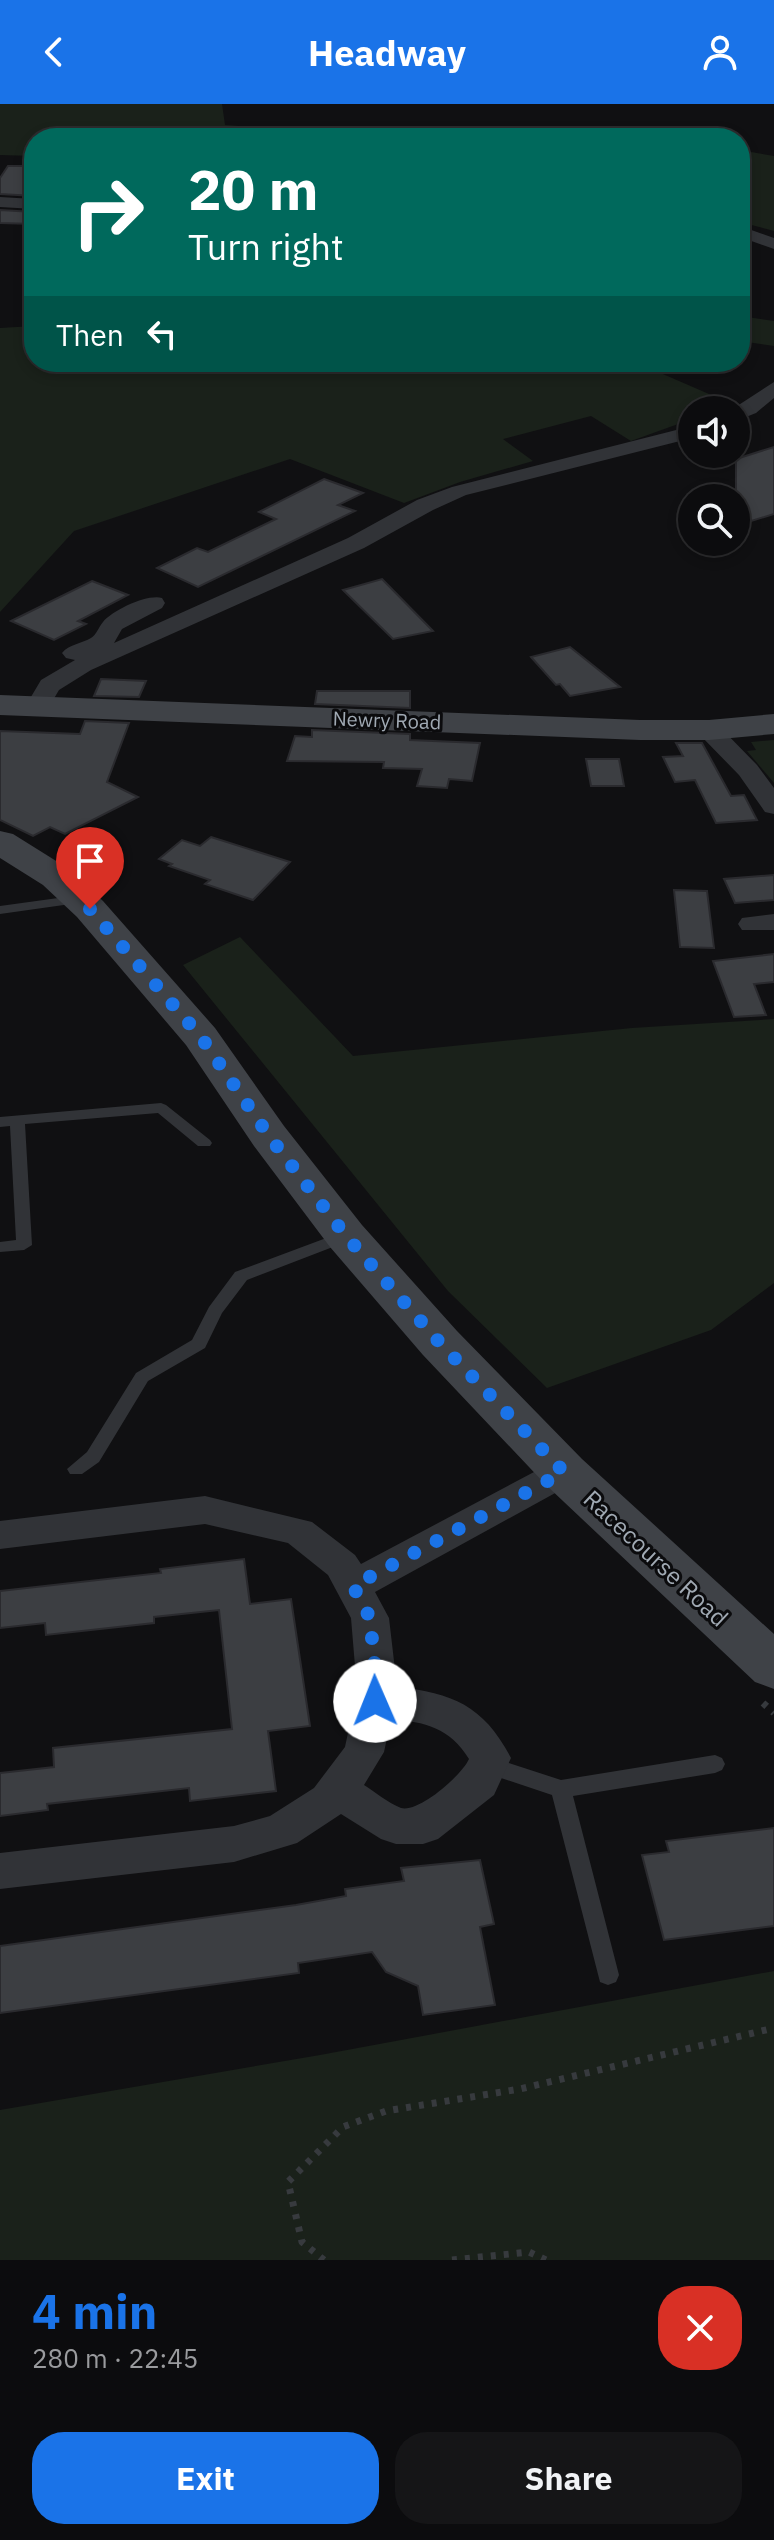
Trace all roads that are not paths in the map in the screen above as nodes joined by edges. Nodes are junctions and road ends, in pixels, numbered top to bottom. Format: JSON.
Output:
{"nodes":[{"id":1,"x":0,"y":202,"type":"edge"},
{"id":2,"x":24,"y":203,"type":"edge"},
{"id":3,"x":750,"y":235,"type":"edge"},
{"id":4,"x":774,"y":244,"type":"edge"},
{"id":5,"x":750,"y":250,"type":"edge"},
{"id":6,"x":774,"y":388,"type":"edge"},
{"id":7,"x":750,"y":408,"type":"edge"},
{"id":8,"x":678,"y":436,"type":"edge"},
{"id":9,"x":154,"y":603,"type":"dead end"},
{"id":10,"x":128,"y":616,"type":"junction"},
{"id":11,"x":158,"y":632,"type":"junction"},
{"id":12,"x":60,"y":659,"type":"dead end"},
{"id":13,"x":0,"y":705,"type":"edge"},
{"id":14,"x":37,"y":707,"type":"junction"},
{"id":15,"x":774,"y":724,"type":"edge"},
{"id":16,"x":709,"y":730,"type":"junction"},
{"id":17,"x":774,"y":806,"type":"edge"},
{"id":18,"x":0,"y":842,"type":"edge"},
{"id":19,"x":80,"y":899,"type":"junction"},
{"id":20,"x":0,"y":910,"type":"edge"},
{"id":21,"x":8,"y":1121,"type":"edge"},
{"id":22,"x":204,"y":1143,"type":"dead end"},
{"id":23,"x":346,"y":1236,"type":"junction"},
{"id":24,"x":0,"y":1247,"type":"edge"},
{"id":25,"x":76,"y":1469,"type":"dead end"},
{"id":26,"x":564,"y":1472,"type":"junction"},
{"id":27,"x":0,"y":1535,"type":"edge"},
{"id":28,"x":353,"y":1586,"type":"junction"},
{"id":29,"x":763,"y":1680,"type":"edge"},
{"id":30,"x":375,"y":1701,"type":"junction"},
{"id":31,"x":715,"y":1764,"type":"dead end"},
{"id":32,"x":487,"y":1765,"type":"junction"},
{"id":33,"x":561,"y":1789,"type":"junction"},
{"id":34,"x":337,"y":1790,"type":"junction"},
{"id":35,"x":0,"y":1871,"type":"edge"},
{"id":36,"x":608,"y":1975,"type":"dead end"}],
"edges":[{"from":1,"to":2,"type":"street"},
{"from":3,"to":4,"type":"street"},
{"from":4,"to":5,"type":"street"},
{"from":6,"to":7,"type":"street"},
{"from":8,"to":11,"type":"street"},
{"from":9,"to":10,"type":"street"},
{"from":10,"to":11,"type":"street"},
{"from":10,"to":12,"type":"street"},
{"from":11,"to":14,"type":"street"},
{"from":13,"to":14,"type":"street","name":"Newry Road"},
{"from":14,"to":16,"type":"street","name":"Newry Road"},
{"from":15,"to":16,"type":"street","name":"Newry Road"},
{"from":16,"to":17,"type":"street"},
{"from":18,"to":19,"type":"street","name":"Racecourse Road"},
{"from":19,"to":20,"type":"lane"},
{"from":19,"to":23,"type":"street","name":"Racecourse Road"},
{"from":21,"to":22,"type":"lane"},
{"from":21,"to":24,"type":"lane"},
{"from":23,"to":25,"type":"lane"},
{"from":23,"to":26,"type":"street","name":"Racecourse Road"},
{"from":26,"to":28,"type":"street"},
{"from":26,"to":29,"type":"street","name":"Racecourse Road"},
{"from":27,"to":28,"type":"street"},
{"from":28,"to":30,"type":"street"},
{"from":30,"to":32,"type":"street"},
{"from":30,"to":34,"type":"street"},
{"from":31,"to":33,"type":"lane"},
{"from":32,"to":33,"type":"lane"},
{"from":32,"to":34,"type":"street"},
{"from":33,"to":36,"type":"lane"},
{"from":34,"to":35,"type":"street"}]}
